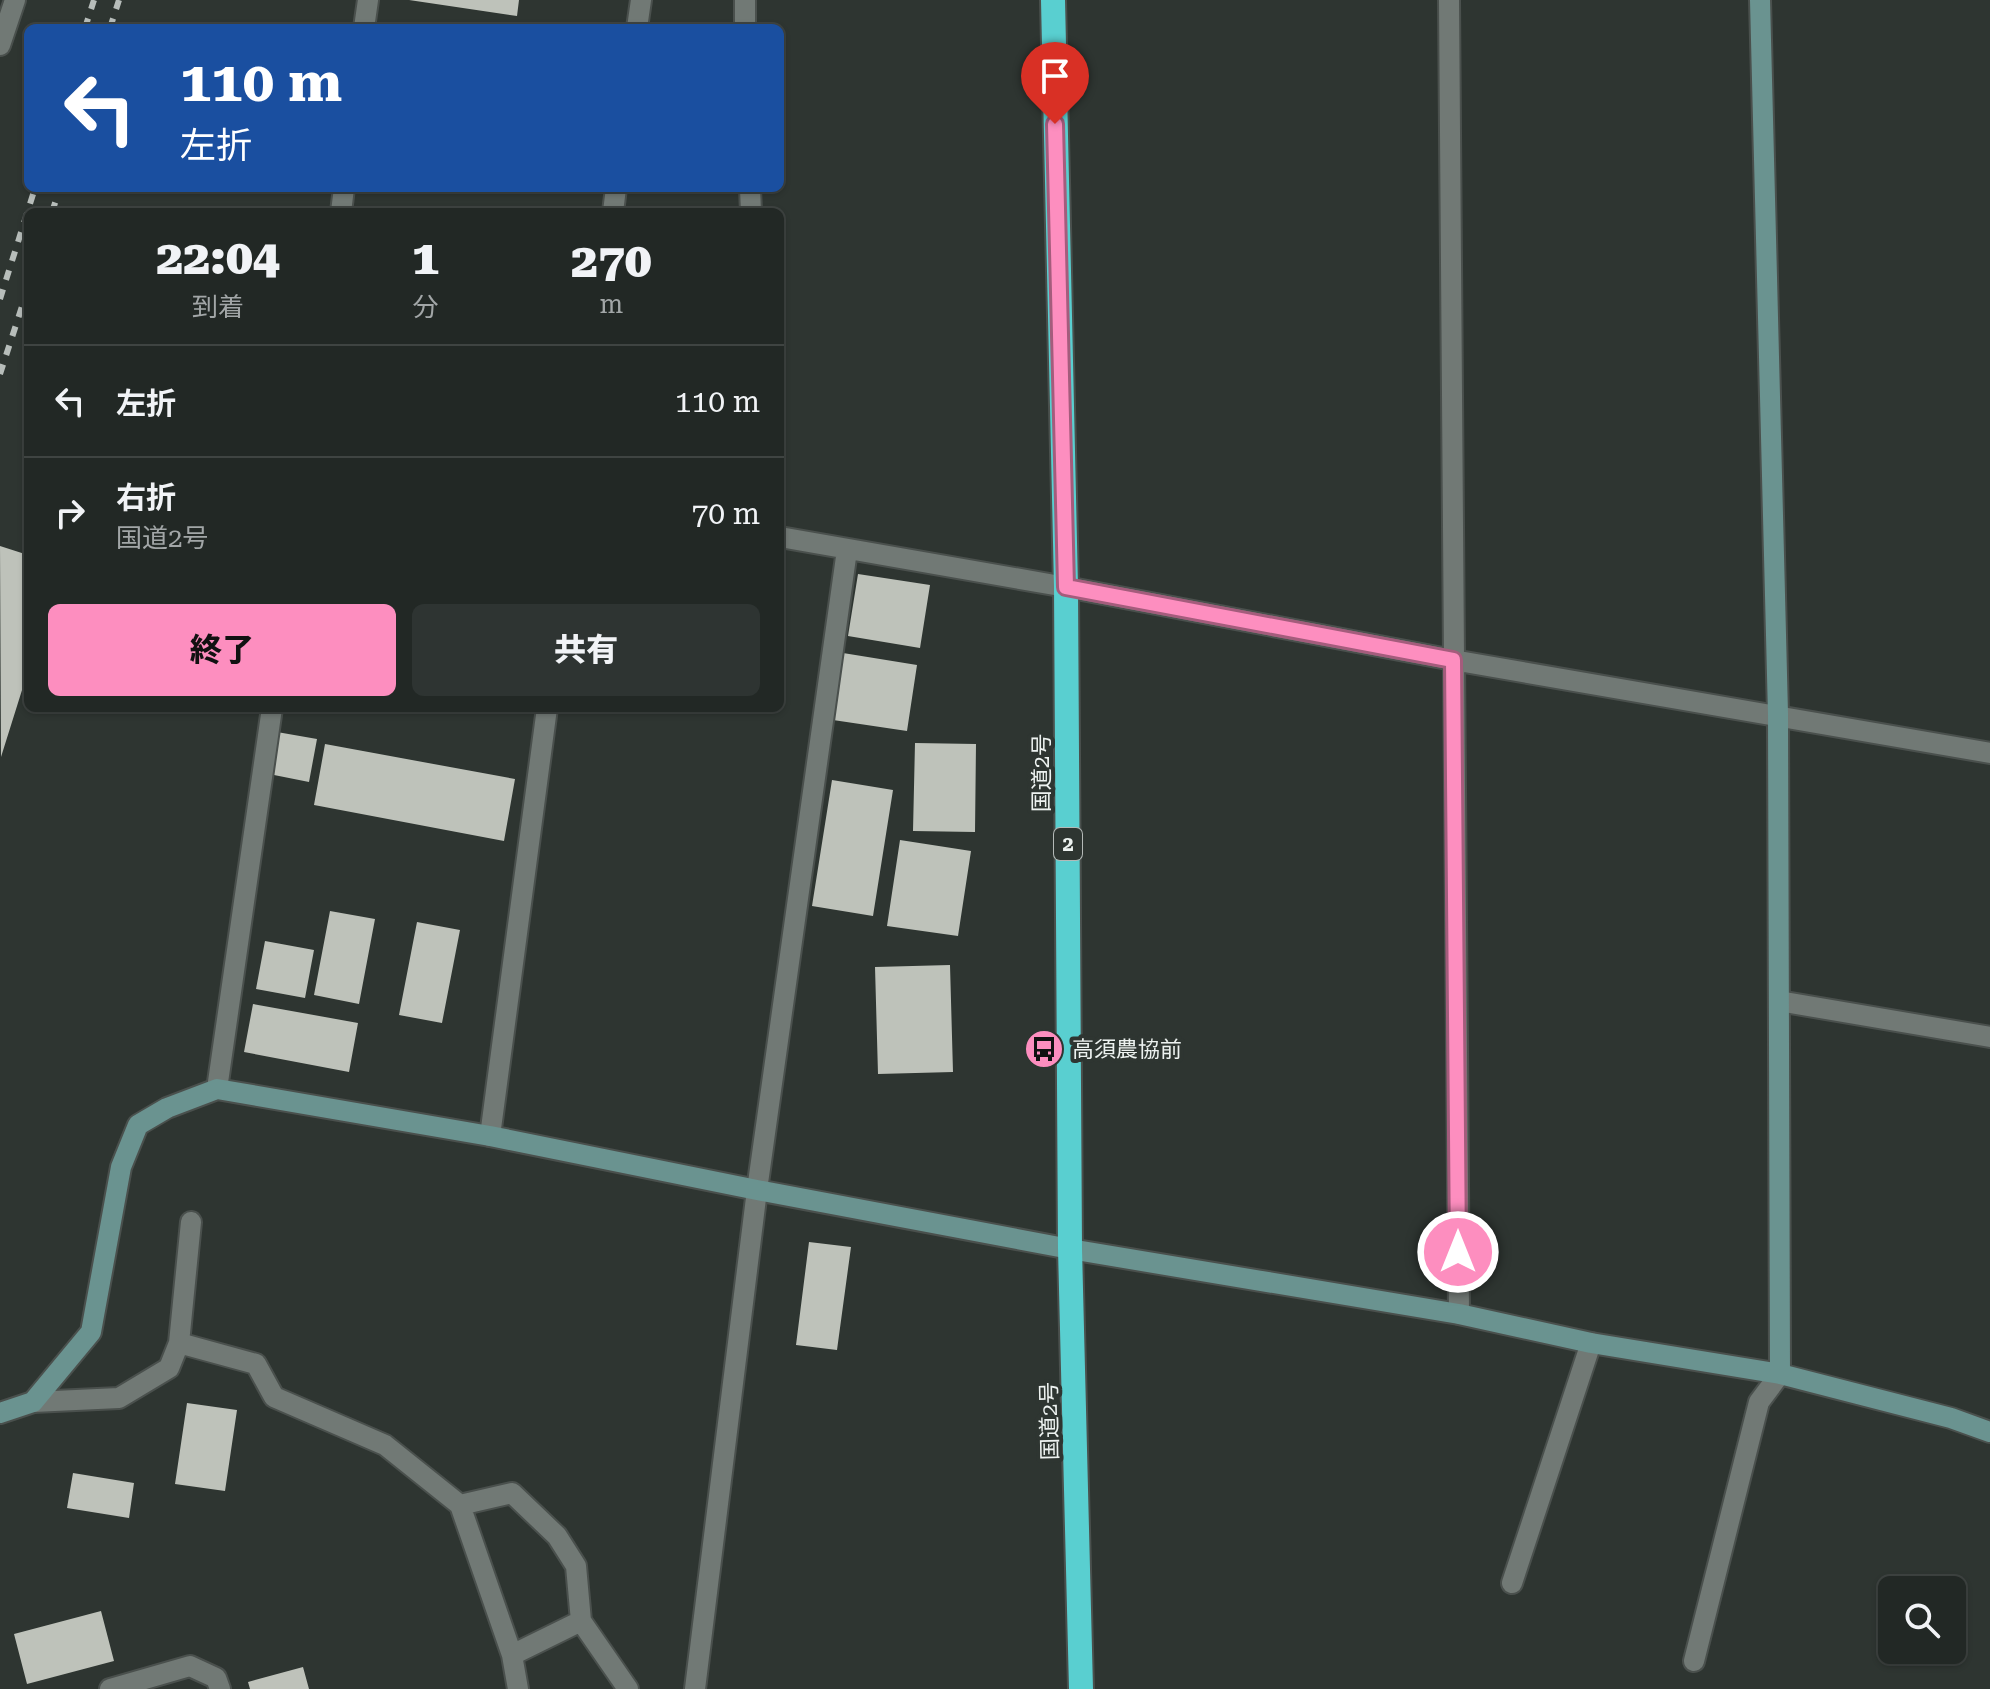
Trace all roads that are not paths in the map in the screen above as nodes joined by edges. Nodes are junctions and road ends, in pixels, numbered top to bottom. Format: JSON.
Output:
{"nodes":[{"id":1,"x":15,"y":0,"type":"edge"},
{"id":2,"x":368,"y":0,"type":"edge"},
{"id":3,"x":641,"y":0,"type":"edge"},
{"id":4,"x":745,"y":0,"type":"edge"},
{"id":5,"x":1053,"y":0,"type":"edge"},
{"id":6,"x":1449,"y":0,"type":"edge"},
{"id":7,"x":1760,"y":0,"type":"edge"},
{"id":8,"x":365,"y":24,"type":"edge"},
{"id":9,"x":638,"y":24,"type":"edge"},
{"id":10,"x":745,"y":24,"type":"edge"},
{"id":11,"x":0,"y":45,"type":"edge"},
{"id":12,"x":784,"y":538,"type":"edge"},
{"id":13,"x":847,"y":550,"type":"junction"},
{"id":14,"x":1066,"y":587,"type":"junction"},
{"id":15,"x":1453,"y":660,"type":"junction"},
{"id":16,"x":271,"y":712,"type":"edge"},
{"id":17,"x":546,"y":712,"type":"edge"},
{"id":18,"x":1778,"y":714,"type":"junction"},
{"id":19,"x":1990,"y":753,"type":"edge"},
{"id":20,"x":1779,"y":1001,"type":"junction"},
{"id":21,"x":1990,"y":1037,"type":"edge"},
{"id":22,"x":217,"y":1089,"type":"junction"},
{"id":23,"x":490,"y":1136,"type":"junction"},
{"id":24,"x":757,"y":1190,"type":"junction"},
{"id":25,"x":191,"y":1222,"type":"dead end"},
{"id":26,"x":1070,"y":1249,"type":"junction"},
{"id":27,"x":1459,"y":1314,"type":"junction"},
{"id":28,"x":179,"y":1343,"type":"junction"},
{"id":29,"x":1591,"y":1343,"type":"junction"},
{"id":30,"x":1780,"y":1374,"type":"junction"},
{"id":31,"x":33,"y":1402,"type":"junction"},
{"id":32,"x":0,"y":1413,"type":"edge"},
{"id":33,"x":1990,"y":1432,"type":"edge"},
{"id":34,"x":460,"y":1505,"type":"junction"},
{"id":35,"x":1512,"y":1583,"type":"dead end"},
{"id":36,"x":581,"y":1621,"type":"junction"},
{"id":37,"x":512,"y":1655,"type":"junction"},
{"id":38,"x":1694,"y":1661,"type":"dead end"},
{"id":39,"x":110,"y":1689,"type":"edge"},
{"id":40,"x":220,"y":1689,"type":"edge"},
{"id":41,"x":518,"y":1689,"type":"edge"},
{"id":42,"x":628,"y":1689,"type":"edge"},
{"id":43,"x":695,"y":1689,"type":"edge"},
{"id":44,"x":1081,"y":1689,"type":"edge"}],
"edges":[{"from":1,"to":11,"type":"street"},
{"from":2,"to":8,"type":"street"},
{"from":3,"to":9,"type":"street"},
{"from":4,"to":10,"type":"street"},
{"from":5,"to":14,"type":"highway","name":"国道2号","number":"2"},
{"from":6,"to":15,"type":"street"},
{"from":7,"to":18,"type":"street"},
{"from":12,"to":13,"type":"street"},
{"from":13,"to":14,"type":"street"},
{"from":13,"to":24,"type":"street"},
{"from":14,"to":15,"type":"street"},
{"from":14,"to":26,"type":"highway","name":"国道2号","number":"2"},
{"from":15,"to":18,"type":"street"},
{"from":15,"to":27,"type":"street"},
{"from":16,"to":22,"type":"street"},
{"from":17,"to":23,"type":"street"},
{"from":18,"to":19,"type":"street"},
{"from":18,"to":20,"type":"street"},
{"from":20,"to":21,"type":"street"},
{"from":20,"to":30,"type":"street"},
{"from":22,"to":23,"type":"street"},
{"from":22,"to":31,"type":"street"},
{"from":23,"to":24,"type":"street"},
{"from":24,"to":26,"type":"street"},
{"from":24,"to":43,"type":"street"},
{"from":25,"to":28,"type":"street"},
{"from":26,"to":27,"type":"street"},
{"from":26,"to":44,"type":"highway","name":"国道2号","number":"2"},
{"from":27,"to":29,"type":"street"},
{"from":28,"to":31,"type":"street"},
{"from":28,"to":34,"type":"street"},
{"from":29,"to":30,"type":"street"},
{"from":29,"to":35,"type":"street"},
{"from":30,"to":33,"type":"street"},
{"from":30,"to":38,"type":"street"},
{"from":31,"to":32,"type":"street"},
{"from":34,"to":36,"type":"street"},
{"from":34,"to":37,"type":"street"},
{"from":36,"to":37,"type":"street"},
{"from":36,"to":42,"type":"street"},
{"from":37,"to":41,"type":"street"},
{"from":39,"to":40,"type":"street"}]}
